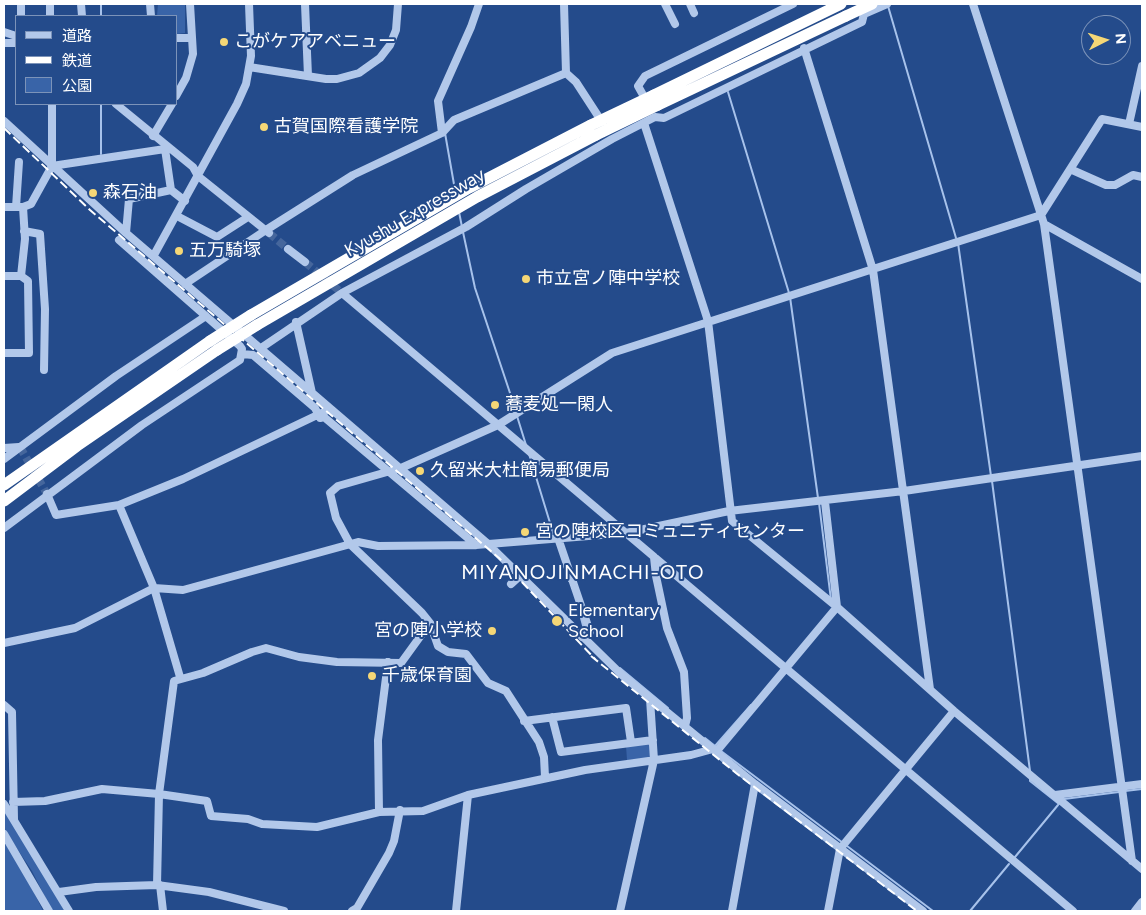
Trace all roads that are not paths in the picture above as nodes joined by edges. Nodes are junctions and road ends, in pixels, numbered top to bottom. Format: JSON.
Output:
{"nodes":[{"id":1,"x":190,"y":4,"type":"edge"},
{"id":2,"x":249,"y":4,"type":"edge"},
{"id":3,"x":305,"y":4,"type":"edge"},
{"id":4,"x":398,"y":4,"type":"edge"},
{"id":5,"x":479,"y":4,"type":"edge"},
{"id":6,"x":564,"y":4,"type":"edge"},
{"id":7,"x":665,"y":4,"type":"edge"},
{"id":8,"x":690,"y":4,"type":"edge"},
{"id":9,"x":793,"y":4,"type":"edge"},
{"id":10,"x":841,"y":4,"type":"edge"},
{"id":11,"x":861,"y":4,"type":"edge"},
{"id":12,"x":872,"y":4,"type":"edge"},
{"id":13,"x":887,"y":4,"type":"edge"},
{"id":14,"x":973,"y":4,"type":"edge"},
{"id":15,"x":694,"y":13,"type":"dead end"},
{"id":16,"x":864,"y":14,"type":"junction"},
{"id":17,"x":675,"y":24,"type":"dead end"},
{"id":18,"x":178,"y":38,"type":"edge"},
{"id":19,"x":192,"y":38,"type":"junction"},
{"id":20,"x":804,"y":48,"type":"junction"},
{"id":21,"x":1142,"y":66,"type":"edge"},
{"id":22,"x":249,"y":67,"type":"junction"},
{"id":23,"x":566,"y":73,"type":"junction"},
{"id":24,"x":308,"y":76,"type":"junction"},
{"id":25,"x":178,"y":92,"type":"edge"},
{"id":26,"x":656,"y":100,"type":"junction"},
{"id":27,"x":52,"y":105,"type":"edge"},
{"id":28,"x":117,"y":105,"type":"edge"},
{"id":29,"x":171,"y":105,"type":"edge"},
{"id":30,"x":655,"y":117,"type":"junction"},
{"id":31,"x":4,"y":121,"type":"edge"},
{"id":32,"x":644,"y":123,"type":"junction"},
{"id":33,"x":1129,"y":124,"type":"junction"},
{"id":34,"x":1142,"y":126,"type":"edge"},
{"id":35,"x":594,"y":130,"type":"junction"},
{"id":36,"x":442,"y":133,"type":"junction"},
{"id":37,"x":151,"y":135,"type":"junction"},
{"id":38,"x":612,"y":139,"type":"junction"},
{"id":39,"x":167,"y":149,"type":"junction"},
{"id":40,"x":152,"y":151,"type":"junction"},
{"id":41,"x":19,"y":162,"type":"dead end"},
{"id":42,"x":52,"y":166,"type":"junction"},
{"id":43,"x":1070,"y":169,"type":"junction"},
{"id":44,"x":198,"y":176,"type":"junction"},
{"id":45,"x":1142,"y":177,"type":"edge"},
{"id":46,"x":171,"y":190,"type":"junction"},
{"id":47,"x":184,"y":201,"type":"junction"},
{"id":48,"x":4,"y":207,"type":"edge"},
{"id":49,"x":20,"y":207,"type":"junction"},
{"id":50,"x":1041,"y":215,"type":"junction"},
{"id":51,"x":177,"y":216,"type":"junction"},
{"id":52,"x":248,"y":217,"type":"junction"},
{"id":53,"x":1044,"y":224,"type":"junction"},
{"id":54,"x":24,"y":231,"type":"junction"},
{"id":55,"x":268,"y":231,"type":"junction"},
{"id":56,"x":126,"y":233,"type":"junction"},
{"id":57,"x":119,"y":240,"type":"dead end"},
{"id":58,"x":288,"y":249,"type":"tunnel mouth"},
{"id":59,"x":154,"y":255,"type":"junction"},
{"id":60,"x":305,"y":262,"type":"tunnel mouth"},
{"id":61,"x":873,"y":270,"type":"junction"},
{"id":62,"x":4,"y":276,"type":"edge"},
{"id":63,"x":21,"y":276,"type":"junction"},
{"id":64,"x":1142,"y":278,"type":"edge"},
{"id":65,"x":186,"y":284,"type":"junction"},
{"id":66,"x":342,"y":293,"type":"junction"},
{"id":67,"x":206,"y":316,"type":"junction"},
{"id":68,"x":708,"y":321,"type":"junction"},
{"id":69,"x":296,"y":322,"type":"junction"},
{"id":70,"x":214,"y":346,"type":"junction"},
{"id":71,"x":261,"y":348,"type":"junction"},
{"id":72,"x":4,"y":354,"type":"edge"},
{"id":73,"x":242,"y":354,"type":"junction"},
{"id":74,"x":44,"y":370,"type":"dead end"},
{"id":75,"x":312,"y":393,"type":"junction"},
{"id":76,"x":330,"y":409,"type":"junction"},
{"id":77,"x":318,"y":415,"type":"junction"},
{"id":78,"x":498,"y":425,"type":"junction"},
{"id":79,"x":20,"y":447,"type":"junction"},
{"id":80,"x":4,"y":448,"type":"edge"},
{"id":81,"x":1142,"y":456,"type":"edge"},
{"id":82,"x":4,"y":459,"type":"edge"},
{"id":83,"x":1078,"y":464,"type":"junction"},
{"id":84,"x":401,"y":468,"type":"junction"},
{"id":85,"x":388,"y":472,"type":"junction"},
{"id":86,"x":4,"y":484,"type":"edge"},
{"id":87,"x":904,"y":491,"type":"junction"},
{"id":88,"x":47,"y":494,"type":"junction"},
{"id":89,"x":4,"y":501,"type":"edge"},
{"id":90,"x":825,"y":502,"type":"junction"},
{"id":91,"x":120,"y":505,"type":"junction"},
{"id":92,"x":729,"y":511,"type":"junction"},
{"id":93,"x":4,"y":528,"type":"edge"},
{"id":94,"x":626,"y":533,"type":"junction"},
{"id":95,"x":558,"y":538,"type":"junction"},
{"id":96,"x":487,"y":543,"type":"junction"},
{"id":97,"x":350,"y":544,"type":"junction"},
{"id":98,"x":476,"y":545,"type":"junction"},
{"id":99,"x":654,"y":557,"type":"junction"},
{"id":100,"x":522,"y":574,"type":"junction"},
{"id":101,"x":511,"y":584,"type":"dead end"},
{"id":102,"x":154,"y":588,"type":"junction"},
{"id":103,"x":836,"y":607,"type":"junction"},
{"id":104,"x":430,"y":624,"type":"junction"},
{"id":105,"x":582,"y":637,"type":"junction"},
{"id":106,"x":4,"y":643,"type":"edge"},
{"id":107,"x":388,"y":662,"type":"junction"},
{"id":108,"x":786,"y":668,"type":"junction"},
{"id":109,"x":180,"y":678,"type":"junction"},
{"id":110,"x":930,"y":689,"type":"junction"},
{"id":111,"x":650,"y":699,"type":"junction"},
{"id":112,"x":4,"y":705,"type":"edge"},
{"id":113,"x":954,"y":711,"type":"junction"},
{"id":114,"x":552,"y":717,"type":"junction"},
{"id":115,"x":524,"y":721,"type":"junction"},
{"id":116,"x":685,"y":726,"type":"junction"},
{"id":117,"x":653,"y":740,"type":"junction"},
{"id":118,"x":631,"y":742,"type":"junction"},
{"id":119,"x":714,"y":751,"type":"junction"},
{"id":120,"x":654,"y":760,"type":"junction"},
{"id":121,"x":907,"y":770,"type":"junction"},
{"id":122,"x":545,"y":777,"type":"junction"},
{"id":123,"x":755,"y":784,"type":"junction"},
{"id":124,"x":1142,"y":784,"type":"edge"},
{"id":125,"x":1122,"y":786,"type":"junction"},
{"id":126,"x":159,"y":794,"type":"junction"},
{"id":127,"x":468,"y":795,"type":"junction"},
{"id":128,"x":1056,"y":795,"type":"junction"},
{"id":129,"x":13,"y":802,"type":"junction"},
{"id":130,"x":4,"y":804,"type":"edge"},
{"id":131,"x":400,"y":810,"type":"junction"},
{"id":132,"x":379,"y":812,"type":"junction"},
{"id":133,"x":14,"y":819,"type":"junction"},
{"id":134,"x":4,"y":834,"type":"edge"},
{"id":135,"x":840,"y":849,"type":"junction"},
{"id":136,"x":1132,"y":861,"type":"junction"},
{"id":137,"x":1142,"y":869,"type":"edge"},
{"id":138,"x":159,"y":885,"type":"junction"},
{"id":139,"x":59,"y":892,"type":"junction"},
{"id":140,"x":1142,"y":902,"type":"edge"},
{"id":141,"x":49,"y":911,"type":"edge"},
{"id":142,"x":69,"y":911,"type":"edge"},
{"id":143,"x":163,"y":911,"type":"edge"},
{"id":144,"x":284,"y":911,"type":"edge"},
{"id":145,"x":352,"y":911,"type":"edge"},
{"id":146,"x":456,"y":911,"type":"edge"},
{"id":147,"x":620,"y":911,"type":"edge"},
{"id":148,"x":732,"y":911,"type":"edge"},
{"id":149,"x":828,"y":911,"type":"edge"},
{"id":150,"x":923,"y":911,"type":"edge"},
{"id":151,"x":1073,"y":911,"type":"edge"},
{"id":152,"x":1135,"y":911,"type":"edge"}],
"edges":[{"from":1,"to":19,"type":"street"},
{"from":2,"to":22,"type":"street"},
{"from":3,"to":24,"type":"street"},
{"from":4,"to":24,"type":"street"},
{"from":5,"to":36,"type":"street"},
{"from":6,"to":23,"type":"street"},
{"from":7,"to":17,"type":"street"},
{"from":8,"to":15,"type":"street"},
{"from":9,"to":30,"type":"street"},
{"from":10,"to":26,"type":"highway","name":"Kyushu Expressway"},
{"from":11,"to":16,"type":"street"},
{"from":12,"to":26,"type":"highway","name":"Kyushu Expressway","bridge":true},
{"from":13,"to":16,"type":"street"},
{"from":14,"to":50,"type":"street"},
{"from":16,"to":20,"type":"street"},
{"from":18,"to":19,"type":"street"},
{"from":19,"to":25,"type":"street"},
{"from":20,"to":30,"type":"street"},
{"from":20,"to":61,"type":"street"},
{"from":21,"to":33,"type":"street"},
{"from":22,"to":24,"type":"street"},
{"from":22,"to":44,"type":"street"},
{"from":23,"to":36,"type":"street"},
{"from":23,"to":38,"type":"street"},
{"from":26,"to":35,"type":"highway","name":"Kyushu Expressway","bridge":true},
{"from":27,"to":42,"type":"street"},
{"from":28,"to":37,"type":"street"},
{"from":29,"to":37,"type":"street"},
{"from":30,"to":32,"type":"street"},
{"from":31,"to":42,"type":"street"},
{"from":32,"to":38,"type":"street"},
{"from":32,"to":68,"type":"street"},
{"from":33,"to":34,"type":"street"},
{"from":33,"to":43,"type":"street"},
{"from":35,"to":70,"type":"highway","name":"Kyushu Expressway","bridge":true},
{"from":35,"to":70,"type":"highway","name":"Kyushu Expressway","bridge":true},
{"from":36,"to":55,"type":"street"},
{"from":37,"to":39,"type":"street"},
{"from":37,"to":40,"type":"street"},
{"from":38,"to":66,"type":"street"},
{"from":39,"to":40,"type":"street"},
{"from":39,"to":44,"type":"street"},
{"from":39,"to":46,"type":"street"},
{"from":40,"to":42,"type":"street"},
{"from":41,"to":49,"type":"street"},
{"from":42,"to":49,"type":"street"},
{"from":42,"to":56,"type":"street"},
{"from":43,"to":45,"type":"street"},
{"from":43,"to":50,"type":"street"},
{"from":44,"to":47,"type":"street"},
{"from":44,"to":52,"type":"street"},
{"from":46,"to":47,"type":"street"},
{"from":46,"to":56,"type":"street"},
{"from":47,"to":51,"type":"street"},
{"from":48,"to":49,"type":"street"},
{"from":49,"to":54,"type":"street"},
{"from":50,"to":53,"type":"street"},
{"from":50,"to":61,"type":"street"},
{"from":51,"to":52,"type":"street"},
{"from":51,"to":59,"type":"street"},
{"from":52,"to":55,"type":"street"},
{"from":53,"to":64,"type":"street"},
{"from":53,"to":83,"type":"street"},
{"from":54,"to":63,"type":"street"},
{"from":54,"to":74,"type":"street"},
{"from":55,"to":65,"type":"street"},
{"from":56,"to":59,"type":"street"},
{"from":57,"to":67,"type":"street"},
{"from":58,"to":60,"type":"street"},
{"from":59,"to":65,"type":"street"},
{"from":61,"to":68,"type":"street"},
{"from":61,"to":87,"type":"street"},
{"from":62,"to":63,"type":"street"},
{"from":63,"to":72,"type":"street"},
{"from":65,"to":71,"type":"street"},
{"from":66,"to":69,"type":"street"},
{"from":66,"to":78,"type":"street"},
{"from":67,"to":73,"type":"street"},
{"from":67,"to":79,"type":"street"},
{"from":68,"to":78,"type":"street"},
{"from":68,"to":92,"type":"street"},
{"from":69,"to":71,"type":"street"},
{"from":69,"to":75,"type":"street"},
{"from":70,"to":86,"type":"highway","name":"Kyushu Expressway"},
{"from":70,"to":89,"type":"highway","name":"Kyushu Expressway"},
{"from":71,"to":75,"type":"street"},
{"from":73,"to":77,"type":"street"},
{"from":73,"to":88,"type":"street"},
{"from":75,"to":76,"type":"street"},
{"from":76,"to":77,"type":"street"},
{"from":76,"to":84,"type":"street"},
{"from":77,"to":85,"type":"street"},
{"from":77,"to":91,"type":"street"},
{"from":78,"to":84,"type":"street"},
{"from":78,"to":94,"type":"street"},
{"from":79,"to":80,"type":"street"},
{"from":79,"to":82,"type":"street"},
{"from":81,"to":83,"type":"street"},
{"from":83,"to":87,"type":"street"},
{"from":83,"to":125,"type":"street"},
{"from":84,"to":85,"type":"street"},
{"from":84,"to":96,"type":"street"},
{"from":85,"to":97,"type":"street"},
{"from":85,"to":98,"type":"street"},
{"from":87,"to":90,"type":"street"},
{"from":87,"to":110,"type":"street"},
{"from":88,"to":91,"type":"street"},
{"from":88,"to":93,"type":"street"},
{"from":90,"to":92,"type":"street"},
{"from":90,"to":103,"type":"street"},
{"from":91,"to":102,"type":"street"},
{"from":92,"to":94,"type":"street"},
{"from":92,"to":103,"type":"street"},
{"from":94,"to":95,"type":"street"},
{"from":94,"to":99,"type":"street"},
{"from":95,"to":96,"type":"street"},
{"from":95,"to":105,"type":"street"},
{"from":96,"to":98,"type":"street"},
{"from":96,"to":100,"type":"street"},
{"from":97,"to":98,"type":"street"},
{"from":97,"to":102,"type":"street"},
{"from":97,"to":104,"type":"street"},
{"from":99,"to":108,"type":"street"},
{"from":99,"to":116,"type":"street"},
{"from":100,"to":101,"type":"street"},
{"from":100,"to":105,"type":"street"},
{"from":102,"to":106,"type":"street"},
{"from":102,"to":109,"type":"street"},
{"from":103,"to":108,"type":"street"},
{"from":103,"to":110,"type":"street"},
{"from":104,"to":107,"type":"street"},
{"from":104,"to":115,"type":"street"},
{"from":105,"to":111,"type":"street"},
{"from":107,"to":109,"type":"street"},
{"from":107,"to":132,"type":"street"},
{"from":108,"to":119,"type":"street"},
{"from":108,"to":121,"type":"street"},
{"from":109,"to":126,"type":"street"},
{"from":110,"to":113,"type":"street"},
{"from":111,"to":116,"type":"street"},
{"from":111,"to":117,"type":"street"},
{"from":112,"to":129,"type":"street"},
{"from":113,"to":121,"type":"street"},
{"from":113,"to":128,"type":"street"},
{"from":114,"to":115,"type":"street"},
{"from":114,"to":118,"type":"street"},
{"from":114,"to":118,"type":"street"},
{"from":115,"to":122,"type":"street"},
{"from":116,"to":119,"type":"street"},
{"from":117,"to":118,"type":"street"},
{"from":117,"to":120,"type":"street"},
{"from":119,"to":120,"type":"street"},
{"from":119,"to":123,"type":"street"},
{"from":120,"to":122,"type":"street"},
{"from":120,"to":147,"type":"street"},
{"from":121,"to":135,"type":"street"},
{"from":121,"to":151,"type":"street"},
{"from":122,"to":127,"type":"street"},
{"from":123,"to":135,"type":"street"},
{"from":123,"to":148,"type":"street"},
{"from":124,"to":125,"type":"street"},
{"from":125,"to":128,"type":"street"},
{"from":125,"to":136,"type":"street"},
{"from":126,"to":129,"type":"street"},
{"from":126,"to":132,"type":"street"},
{"from":126,"to":138,"type":"street"},
{"from":127,"to":131,"type":"street"},
{"from":127,"to":146,"type":"street"},
{"from":128,"to":136,"type":"street"},
{"from":129,"to":133,"type":"street"},
{"from":130,"to":133,"type":"street"},
{"from":131,"to":132,"type":"street"},
{"from":131,"to":145,"type":"street"},
{"from":133,"to":139,"type":"street"},
{"from":134,"to":141,"type":"street"},
{"from":135,"to":149,"type":"street"},
{"from":135,"to":150,"type":"street"},
{"from":136,"to":137,"type":"street"},
{"from":138,"to":139,"type":"street"},
{"from":138,"to":143,"type":"street"},
{"from":138,"to":144,"type":"street"},
{"from":139,"to":142,"type":"street"},
{"from":140,"to":152,"type":"street"}]}
